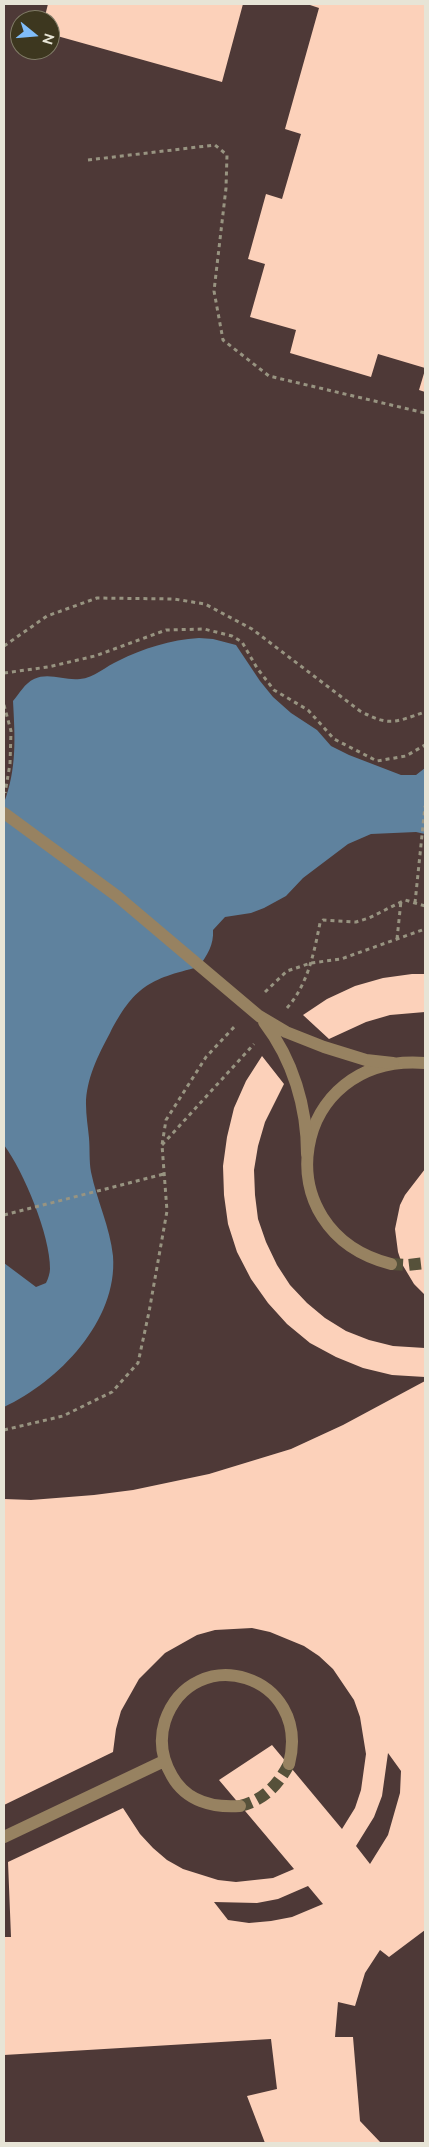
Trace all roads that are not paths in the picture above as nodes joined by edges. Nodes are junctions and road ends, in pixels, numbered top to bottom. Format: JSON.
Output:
{"nodes":[{"id":1,"x":4,"y":813,"type":"edge"},
{"id":2,"x":260,"y":1016,"type":"junction"},
{"id":3,"x":393,"y":1063,"type":"junction"},
{"id":4,"x":425,"y":1063,"type":"edge"},
{"id":5,"x":307,"y":1154,"type":"junction"},
{"id":6,"x":391,"y":1264,"type":"tunnel mouth"},
{"id":7,"x":164,"y":1761,"type":"junction"},
{"id":8,"x":288,"y":1764,"type":"tunnel mouth"},
{"id":9,"x":240,"y":1806,"type":"tunnel mouth"},
{"id":10,"x":4,"y":1838,"type":"edge"}],
"edges":[{"from":1,"to":2,"type":"lane","bridge":true},
{"from":2,"to":3,"type":"lane","bridge":true},
{"from":2,"to":5,"type":"lane","bridge":true},
{"from":3,"to":4,"type":"lane"},
{"from":3,"to":5,"type":"lane"},
{"from":5,"to":6,"type":"lane"},
{"from":7,"to":8,"type":"lane"},
{"from":7,"to":9,"type":"lane"},
{"from":7,"to":10,"type":"lane"}]}
